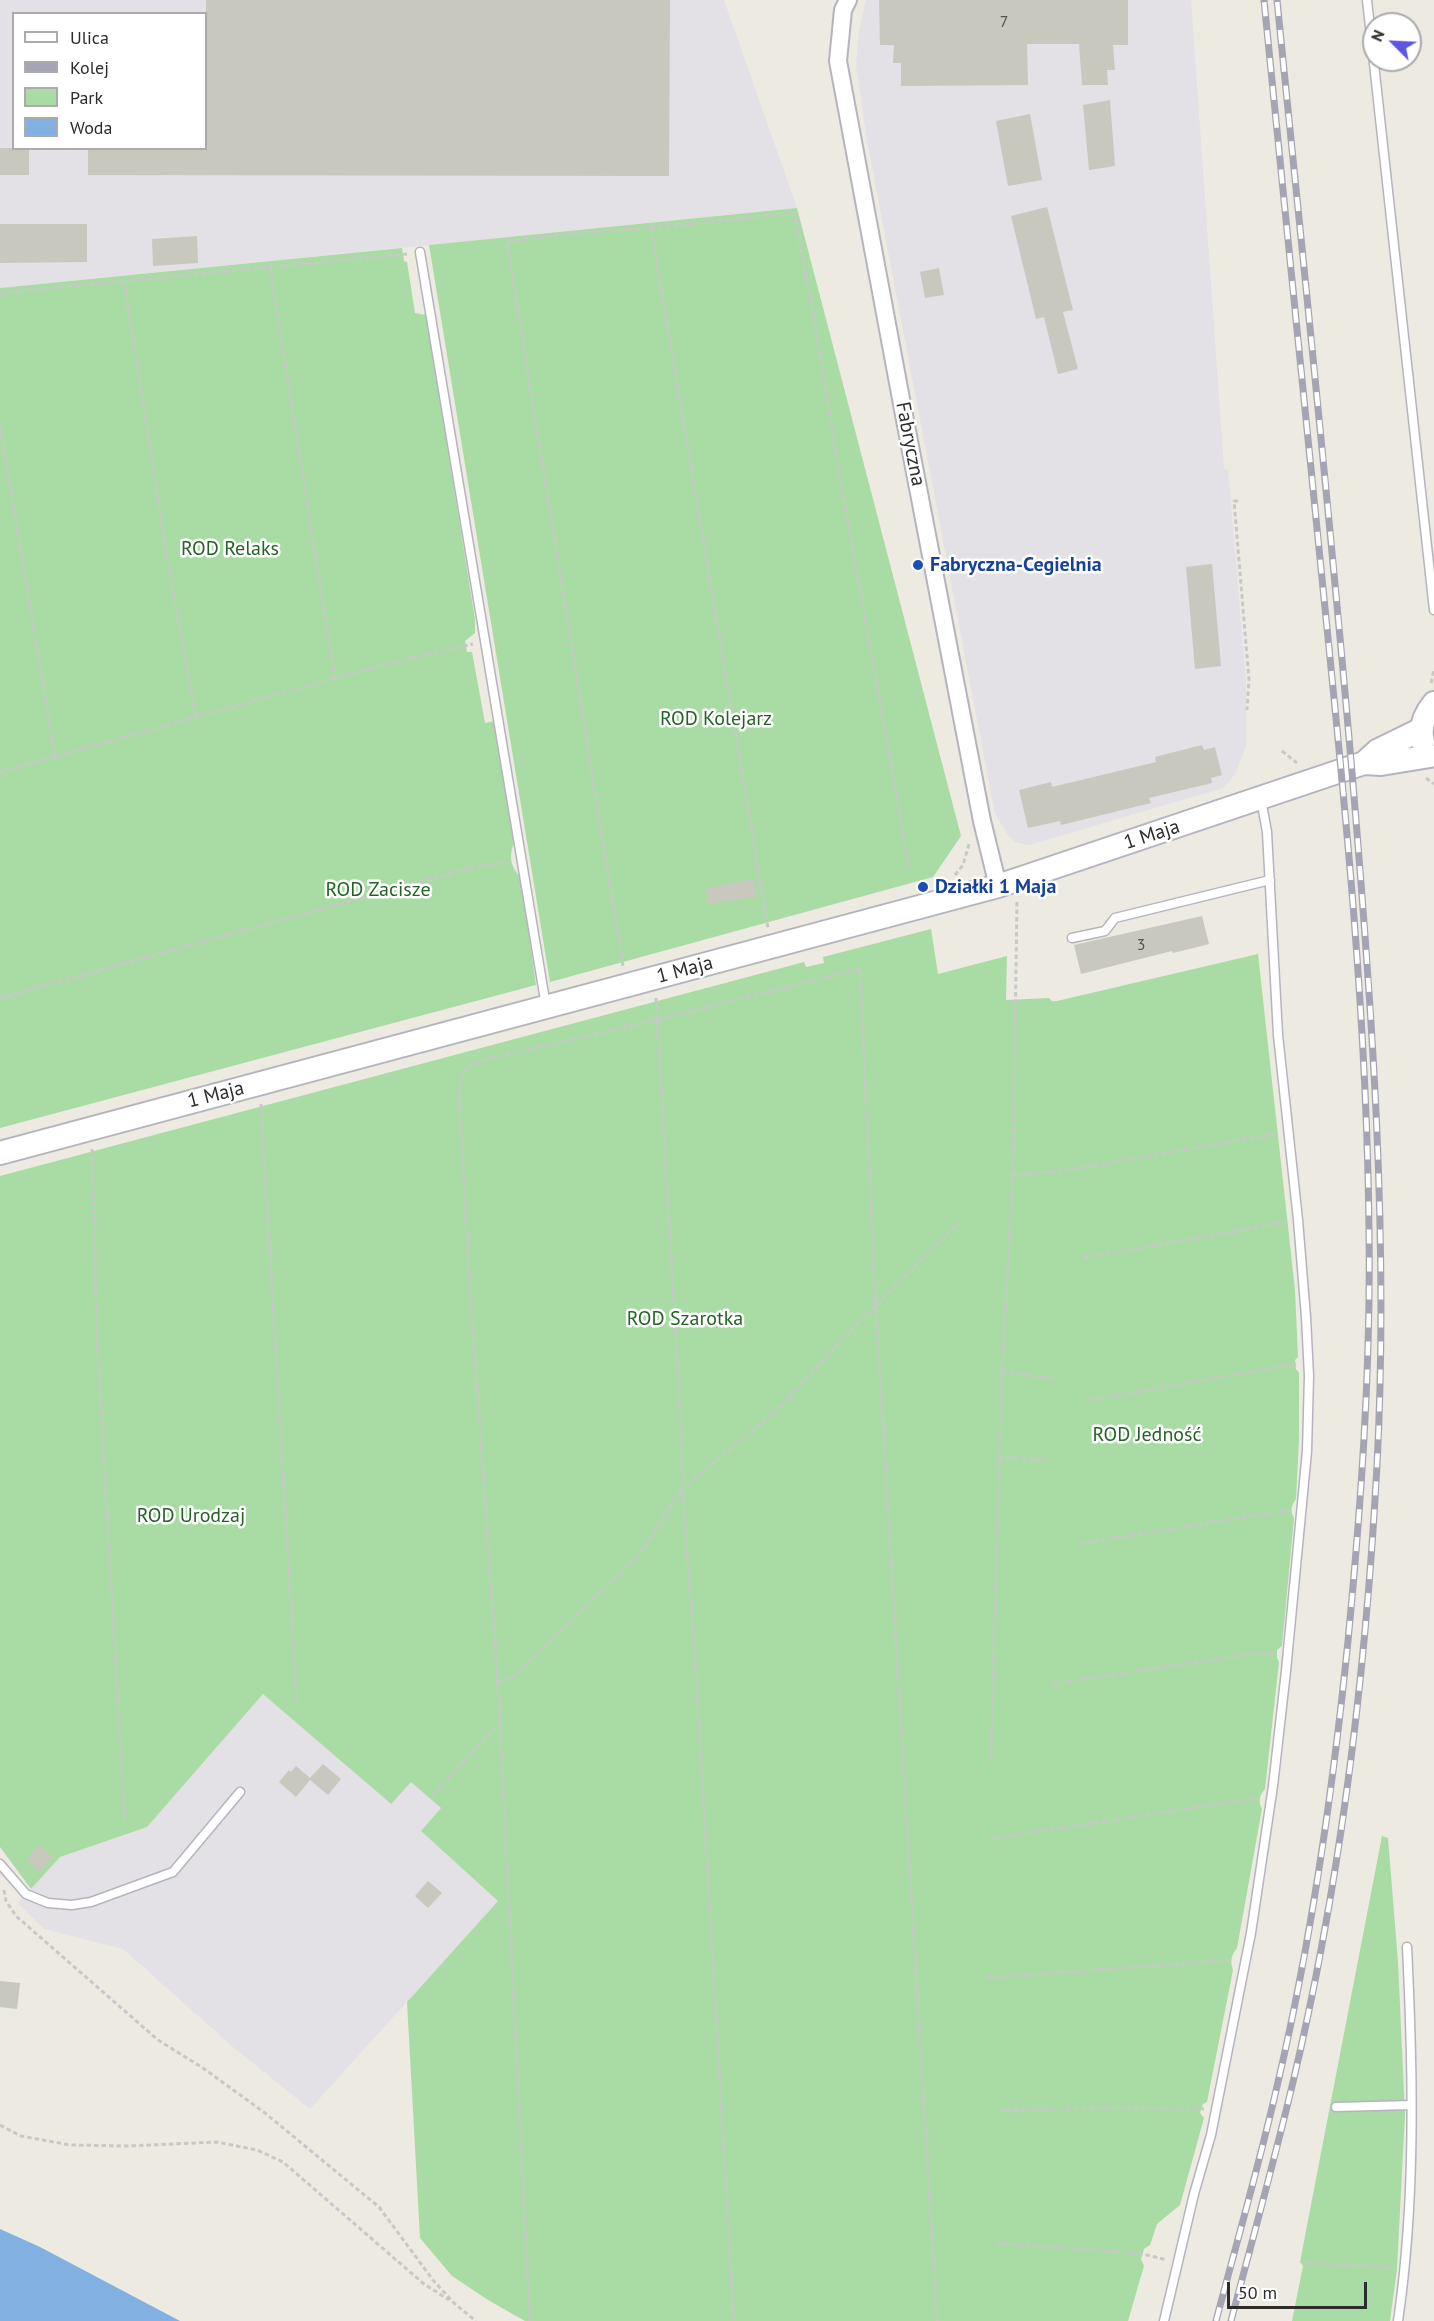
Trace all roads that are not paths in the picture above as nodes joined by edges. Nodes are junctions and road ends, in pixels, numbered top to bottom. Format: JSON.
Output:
{"nodes":[{"id":1,"x":1367,"y":0,"type":"edge"},
{"id":2,"x":843,"y":4,"type":"edge"},
{"id":3,"x":420,"y":252,"type":"road end"},
{"id":4,"x":1434,"y":610,"type":"edge"},
{"id":5,"x":1434,"y":703,"type":"edge"},
{"id":6,"x":1422,"y":729,"type":"junction"},
{"id":7,"x":1432,"y":758,"type":"edge"},
{"id":8,"x":1364,"y":764,"type":"junction"},
{"id":9,"x":1261,"y":799,"type":"junction"},
{"id":10,"x":1270,"y":880,"type":"junction"},
{"id":11,"x":1008,"y":883,"type":"junction"},
{"id":12,"x":1072,"y":938,"type":"dead end"},
{"id":13,"x":546,"y":1007,"type":"junction"},
{"id":14,"x":0,"y":1153,"type":"edge"},
{"id":15,"x":240,"y":1792,"type":"dead end"},
{"id":16,"x":1,"y":1866,"type":"edge"},
{"id":17,"x":1407,"y":1947,"type":"dead end"},
{"id":18,"x":1411,"y":2105,"type":"junction"},
{"id":19,"x":1336,"y":2107,"type":"dead end"},
{"id":20,"x":1164,"y":2321,"type":"edge"},
{"id":21,"x":1398,"y":2321,"type":"edge"}],
"edges":[{"from":1,"to":4,"type":"lane"},
{"from":2,"to":11,"type":"street","name":"Fabryczna"},
{"from":3,"to":13,"type":"lane"},
{"from":5,"to":6,"type":"street"},
{"from":6,"to":7,"type":"street"},
{"from":6,"to":8,"type":"street","name":"1 Maja"},
{"from":7,"to":8,"type":"street","name":"1 Maja"},
{"from":8,"to":9,"type":"street","name":"1 Maja"},
{"from":9,"to":10,"type":"lane"},
{"from":9,"to":11,"type":"street","name":"1 Maja"},
{"from":10,"to":12,"type":"lane"},
{"from":10,"to":20,"type":"lane"},
{"from":11,"to":13,"type":"street","name":"1 Maja"},
{"from":13,"to":14,"type":"street","name":"1 Maja"},
{"from":15,"to":16,"type":"lane"},
{"from":17,"to":18,"type":"lane"},
{"from":18,"to":19,"type":"lane"},
{"from":18,"to":21,"type":"lane"}]}
